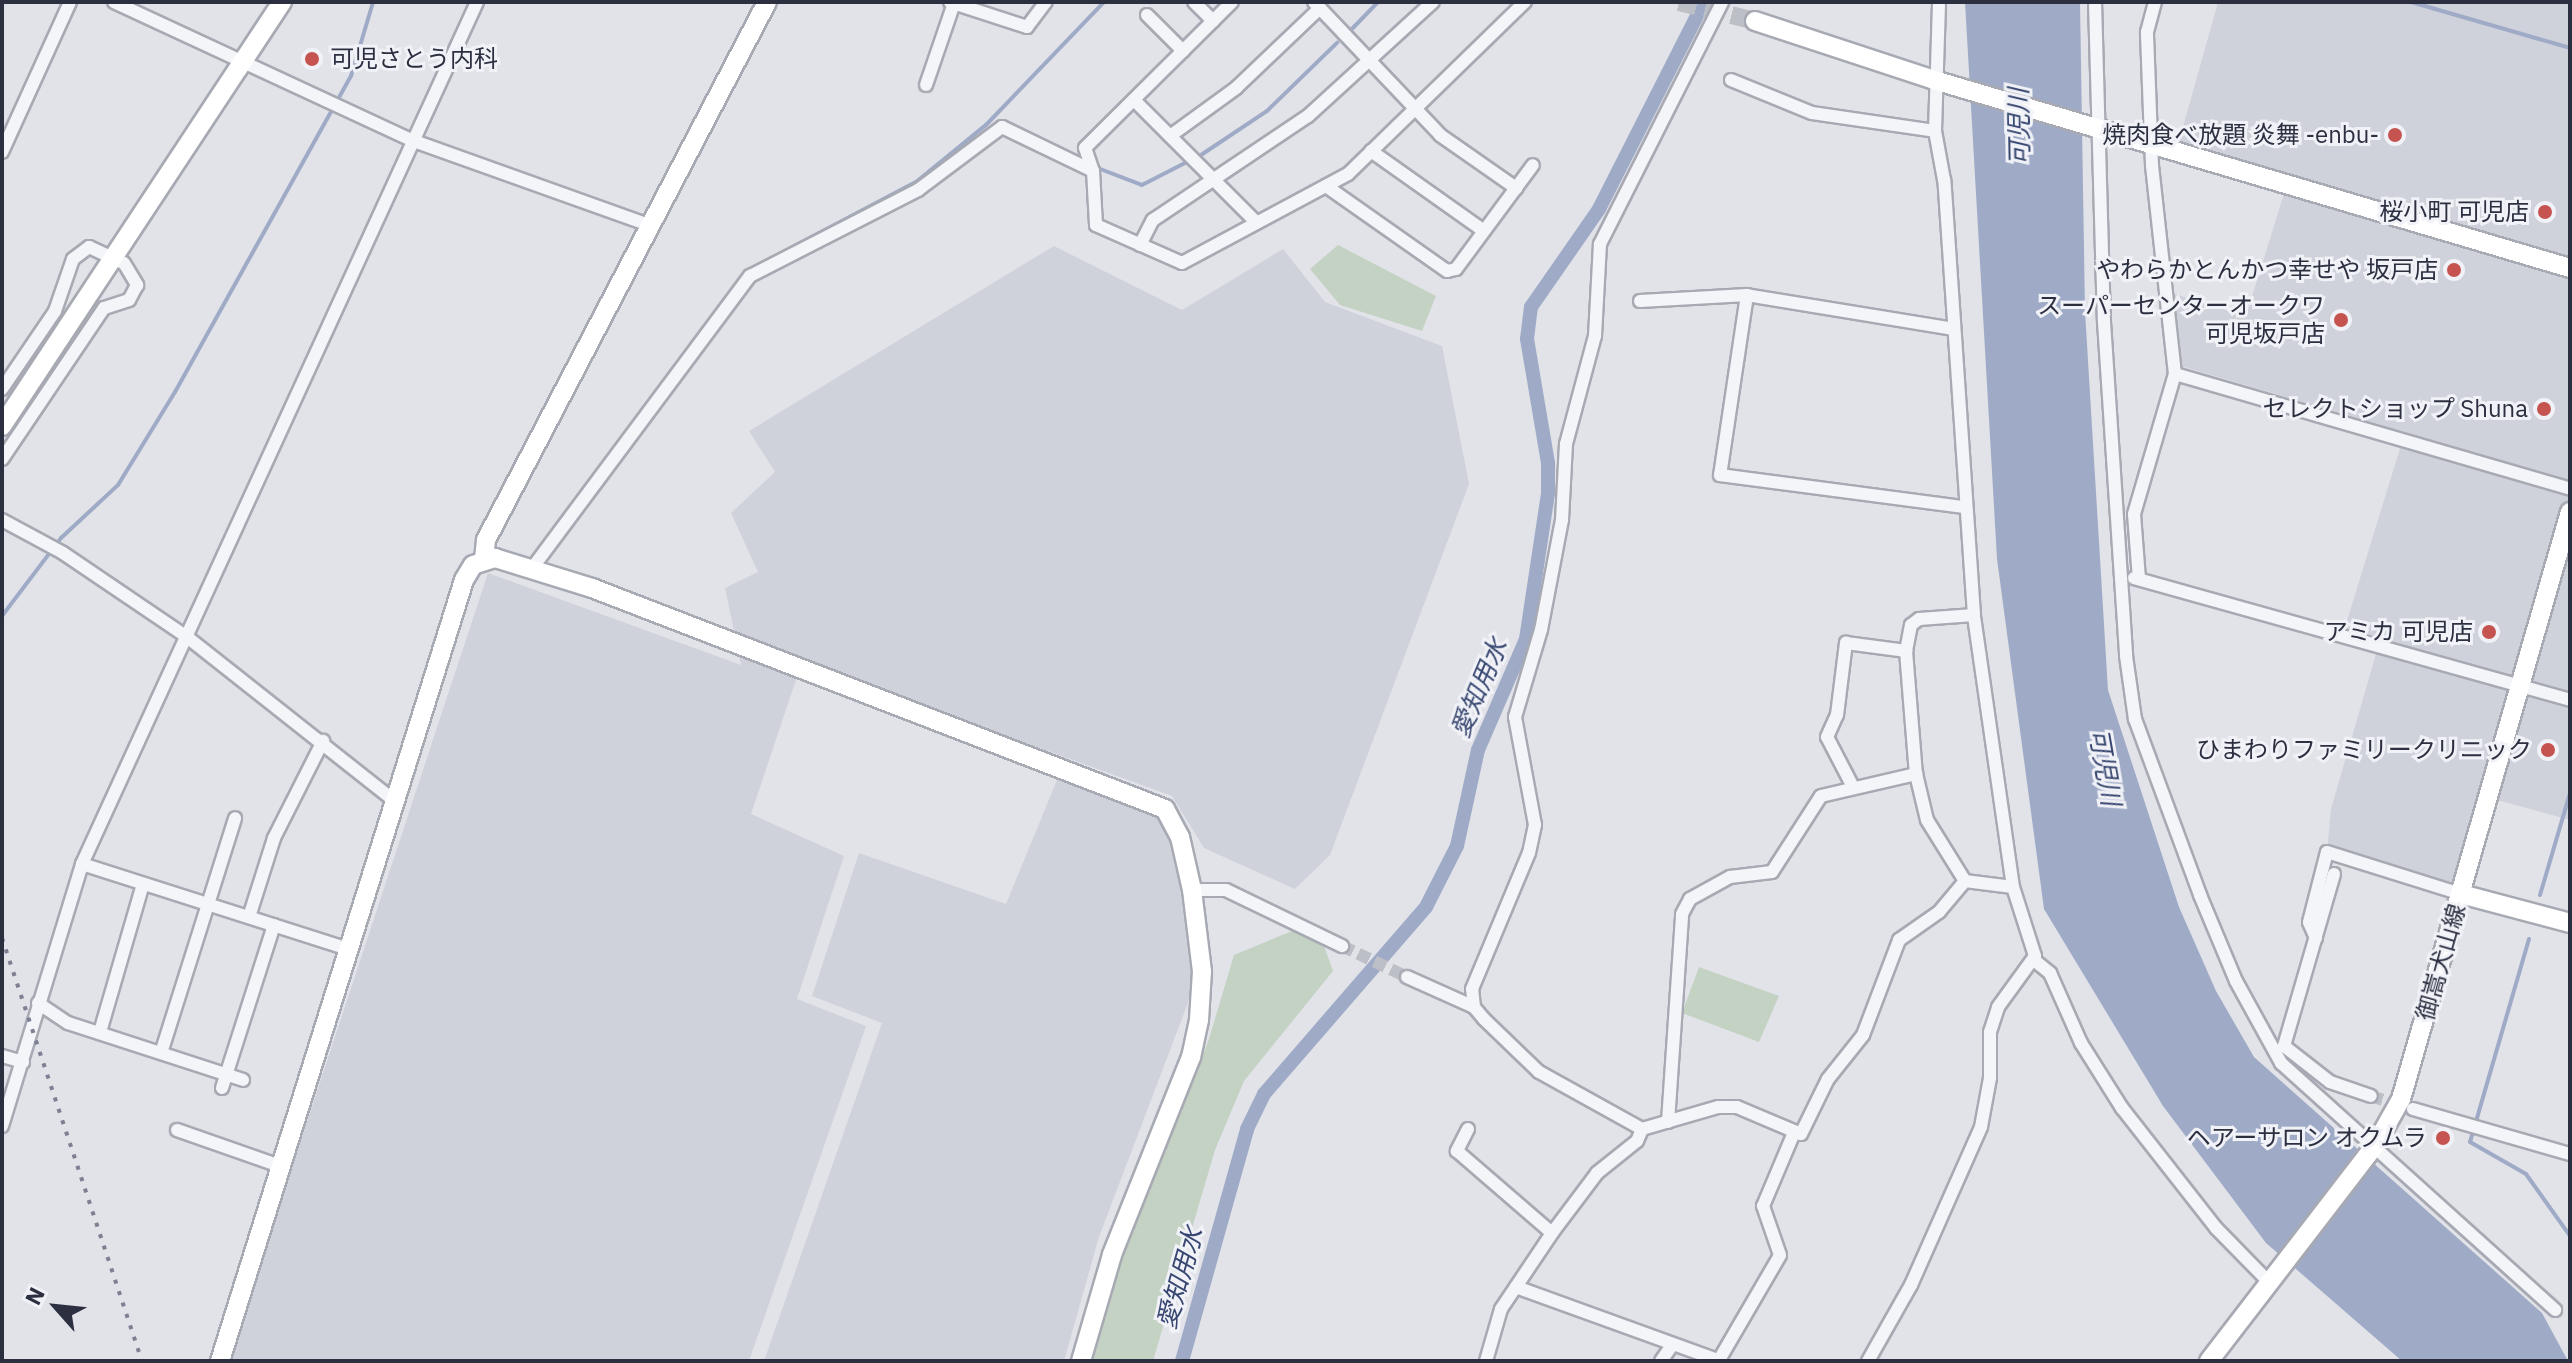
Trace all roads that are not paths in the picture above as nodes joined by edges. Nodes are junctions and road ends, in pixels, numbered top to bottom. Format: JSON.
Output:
{"nodes":[{"id":1,"x":70,"y":2,"type":"edge"},
{"id":2,"x":114,"y":2,"type":"edge"},
{"id":3,"x":282,"y":2,"type":"edge"},
{"id":4,"x":477,"y":2,"type":"edge"},
{"id":5,"x":767,"y":2,"type":"edge"},
{"id":6,"x":1046,"y":2,"type":"edge"},
{"id":7,"x":1194,"y":2,"type":"edge"},
{"id":8,"x":1232,"y":2,"type":"edge"},
{"id":9,"x":1433,"y":2,"type":"edge"},
{"id":10,"x":1525,"y":2,"type":"edge"},
{"id":11,"x":1722,"y":2,"type":"edge"},
{"id":12,"x":1939,"y":2,"type":"edge"},
{"id":13,"x":2095,"y":2,"type":"edge"},
{"id":14,"x":2155,"y":2,"type":"edge"},
{"id":15,"x":955,"y":3,"type":"edge"},
{"id":16,"x":1317,"y":5,"type":"edge"},
{"id":17,"x":1147,"y":15,"type":"dead end"},
{"id":18,"x":1213,"y":21,"type":"junction"},
{"id":19,"x":1755,"y":21,"type":"tunnel mouth"},
{"id":20,"x":1183,"y":51,"type":"junction"},
{"id":21,"x":242,"y":61,"type":"junction"},
{"id":22,"x":1370,"y":62,"type":"junction"},
{"id":23,"x":1731,"y":80,"type":"dead end"},
{"id":24,"x":1934,"y":80,"type":"junction"},
{"id":25,"x":926,"y":85,"type":"dead end"},
{"id":26,"x":1134,"y":100,"type":"junction"},
{"id":27,"x":1414,"y":109,"type":"junction"},
{"id":28,"x":2091,"y":125,"type":"junction"},
{"id":29,"x":1935,"y":131,"type":"junction"},
{"id":30,"x":1170,"y":136,"type":"junction"},
{"id":31,"x":414,"y":141,"type":"junction"},
{"id":32,"x":2152,"y":146,"type":"junction"},
{"id":33,"x":1371,"y":151,"type":"junction"},
{"id":34,"x":2,"y":152,"type":"edge"},
{"id":35,"x":1533,"y":165,"type":"dead end"},
{"id":36,"x":1093,"y":171,"type":"junction"},
{"id":37,"x":1214,"y":181,"type":"junction"},
{"id":38,"x":1326,"y":186,"type":"junction"},
{"id":39,"x":1516,"y":188,"type":"junction"},
{"id":40,"x":1254,"y":220,"type":"junction"},
{"id":41,"x":651,"y":226,"type":"junction"},
{"id":42,"x":1484,"y":231,"type":"junction"},
{"id":43,"x":1140,"y":245,"type":"junction"},
{"id":44,"x":114,"y":256,"type":"junction"},
{"id":45,"x":2570,"y":268,"type":"edge"},
{"id":46,"x":1747,"y":295,"type":"junction"},
{"id":47,"x":1640,"y":301,"type":"dead end"},
{"id":48,"x":1954,"y":329,"type":"junction"},
{"id":49,"x":2175,"y":374,"type":"junction"},
{"id":50,"x":2,"y":389,"type":"edge"},
{"id":51,"x":2,"y":426,"type":"edge"},
{"id":52,"x":2,"y":459,"type":"edge"},
{"id":53,"x":2570,"y":489,"type":"edge"},
{"id":54,"x":1964,"y":507,"type":"junction"},
{"id":55,"x":2570,"y":512,"type":"edge"},
{"id":56,"x":2,"y":520,"type":"edge"},
{"id":57,"x":484,"y":559,"type":"junction"},
{"id":58,"x":533,"y":567,"type":"junction"},
{"id":59,"x":2122,"y":577,"type":"junction"},
{"id":60,"x":2139,"y":579,"type":"junction"},
{"id":61,"x":1974,"y":615,"type":"junction"},
{"id":62,"x":187,"y":637,"type":"junction"},
{"id":63,"x":1906,"y":651,"type":"junction"},
{"id":64,"x":2519,"y":686,"type":"junction"},
{"id":65,"x":2570,"y":700,"type":"edge"},
{"id":66,"x":323,"y":741,"type":"junction"},
{"id":67,"x":1916,"y":774,"type":"junction"},
{"id":68,"x":1852,"y":785,"type":"junction"},
{"id":69,"x":392,"y":799,"type":"junction"},
{"id":70,"x":235,"y":818,"type":"dead end"},
{"id":71,"x":82,"y":864,"type":"junction"},
{"id":72,"x":2334,"y":874,"type":"dead end"},
{"id":73,"x":1965,"y":881,"type":"junction"},
{"id":74,"x":143,"y":884,"type":"junction"},
{"id":75,"x":2013,"y":887,"type":"junction"},
{"id":76,"x":1192,"y":890,"type":"junction"},
{"id":77,"x":2461,"y":894,"type":"junction"},
{"id":78,"x":205,"y":904,"type":"junction"},
{"id":79,"x":249,"y":917,"type":"junction"},
{"id":80,"x":2570,"y":923,"type":"edge"},
{"id":81,"x":274,"y":925,"type":"junction"},
{"id":82,"x":2316,"y":938,"type":"junction"},
{"id":83,"x":1342,"y":946,"type":"tunnel mouth"},
{"id":84,"x":346,"y":948,"type":"junction"},
{"id":85,"x":2034,"y":960,"type":"junction"},
{"id":86,"x":1407,"y":977,"type":"tunnel mouth"},
{"id":87,"x":38,"y":1003,"type":"junction"},
{"id":88,"x":1474,"y":1007,"type":"junction"},
{"id":89,"x":100,"y":1032,"type":"junction"},
{"id":90,"x":162,"y":1050,"type":"junction"},
{"id":91,"x":2294,"y":1054,"type":"junction"},
{"id":92,"x":2,"y":1056,"type":"edge"},
{"id":93,"x":23,"y":1062,"type":"junction"},
{"id":94,"x":2290,"y":1073,"type":"junction"},
{"id":95,"x":226,"y":1074,"type":"junction"},
{"id":96,"x":243,"y":1080,"type":"dead end"},
{"id":97,"x":222,"y":1088,"type":"dead end"},
{"id":98,"x":2371,"y":1096,"type":"tunnel mouth"},
{"id":99,"x":2413,"y":1109,"type":"tunnel mouth"},
{"id":100,"x":1668,"y":1122,"type":"junction"},
{"id":101,"x":2,"y":1126,"type":"edge"},
{"id":102,"x":1468,"y":1129,"type":"dead end"},
{"id":103,"x":1642,"y":1129,"type":"junction"},
{"id":104,"x":177,"y":1130,"type":"dead end"},
{"id":105,"x":1793,"y":1135,"type":"junction"},
{"id":106,"x":2374,"y":1147,"type":"junction"},
{"id":107,"x":2570,"y":1154,"type":"edge"},
{"id":108,"x":280,"y":1166,"type":"junction"},
{"id":109,"x":1552,"y":1233,"type":"junction"},
{"id":110,"x":2267,"y":1280,"type":"junction"},
{"id":111,"x":1516,"y":1287,"type":"junction"},
{"id":112,"x":2555,"y":1310,"type":"dead end"},
{"id":113,"x":1672,"y":1345,"type":"junction"},
{"id":114,"x":220,"y":1361,"type":"edge"},
{"id":115,"x":1081,"y":1361,"type":"edge"},
{"id":116,"x":1486,"y":1361,"type":"edge"},
{"id":117,"x":1661,"y":1361,"type":"edge"},
{"id":118,"x":1720,"y":1361,"type":"edge"},
{"id":119,"x":1868,"y":1361,"type":"edge"},
{"id":120,"x":2209,"y":1361,"type":"edge"}],
"edges":[{"from":1,"to":34,"type":"street"},
{"from":2,"to":21,"type":"street"},
{"from":3,"to":21,"type":"street"},
{"from":4,"to":31,"type":"street"},
{"from":5,"to":41,"type":"street"},
{"from":6,"to":15,"type":"street"},
{"from":7,"to":18,"type":"street"},
{"from":8,"to":18,"type":"street"},
{"from":9,"to":22,"type":"street"},
{"from":10,"to":27,"type":"street"},
{"from":11,"to":88,"type":"street"},
{"from":12,"to":24,"type":"street"},
{"from":13,"to":28,"type":"street"},
{"from":14,"to":32,"type":"street"},
{"from":15,"to":25,"type":"street"},
{"from":16,"to":22,"type":"street"},
{"from":16,"to":30,"type":"street"},
{"from":17,"to":20,"type":"street"},
{"from":18,"to":20,"type":"street"},
{"from":19,"to":24,"type":"street"},
{"from":20,"to":26,"type":"street"},
{"from":21,"to":31,"type":"street"},
{"from":21,"to":44,"type":"street"},
{"from":22,"to":27,"type":"street"},
{"from":22,"to":37,"type":"street"},
{"from":23,"to":29,"type":"street"},
{"from":24,"to":28,"type":"street"},
{"from":24,"to":29,"type":"street"},
{"from":26,"to":30,"type":"street"},
{"from":26,"to":36,"type":"street"},
{"from":27,"to":33,"type":"street"},
{"from":27,"to":39,"type":"street"},
{"from":28,"to":32,"type":"street"},
{"from":28,"to":59,"type":"street"},
{"from":29,"to":48,"type":"street"},
{"from":30,"to":37,"type":"street"},
{"from":31,"to":41,"type":"street"},
{"from":31,"to":62,"type":"street"},
{"from":32,"to":45,"type":"street"},
{"from":32,"to":49,"type":"street"},
{"from":33,"to":38,"type":"street"},
{"from":33,"to":42,"type":"street"},
{"from":35,"to":39,"type":"street"},
{"from":36,"to":43,"type":"street"},
{"from":36,"to":58,"type":"street"},
{"from":37,"to":40,"type":"street"},
{"from":37,"to":43,"type":"street"},
{"from":38,"to":40,"type":"street"},
{"from":38,"to":42,"type":"street"},
{"from":39,"to":42,"type":"street"},
{"from":40,"to":43,"type":"street"},
{"from":41,"to":57,"type":"street"},
{"from":44,"to":50,"type":"street"},
{"from":44,"to":51,"type":"street"},
{"from":44,"to":52,"type":"street"},
{"from":46,"to":47,"type":"street"},
{"from":46,"to":48,"type":"street"},
{"from":46,"to":54,"type":"street"},
{"from":48,"to":54,"type":"street"},
{"from":49,"to":53,"type":"street"},
{"from":49,"to":60,"type":"street"},
{"from":54,"to":61,"type":"street"},
{"from":55,"to":64,"type":"street","name":"御嵩犬山線"},
{"from":56,"to":62,"type":"street"},
{"from":57,"to":58,"type":"street"},
{"from":57,"to":69,"type":"street"},
{"from":58,"to":76,"type":"street"},
{"from":59,"to":60,"type":"street"},
{"from":59,"to":94,"type":"street"},
{"from":60,"to":64,"type":"street"},
{"from":61,"to":63,"type":"street"},
{"from":61,"to":75,"type":"street"},
{"from":62,"to":66,"type":"street"},
{"from":62,"to":71,"type":"street"},
{"from":63,"to":67,"type":"street"},
{"from":63,"to":68,"type":"street"},
{"from":64,"to":65,"type":"street"},
{"from":64,"to":77,"type":"street","name":"御嵩犬山線"},
{"from":66,"to":69,"type":"street"},
{"from":66,"to":79,"type":"street"},
{"from":67,"to":68,"type":"street"},
{"from":67,"to":73,"type":"street"},
{"from":68,"to":100,"type":"street"},
{"from":69,"to":84,"type":"street"},
{"from":70,"to":78,"type":"street"},
{"from":71,"to":74,"type":"street"},
{"from":71,"to":87,"type":"street"},
{"from":72,"to":82,"type":"street"},
{"from":73,"to":75,"type":"street"},
{"from":73,"to":105,"type":"street"},
{"from":74,"to":78,"type":"street"},
{"from":74,"to":89,"type":"street"},
{"from":75,"to":85,"type":"street"},
{"from":76,"to":83,"type":"street"},
{"from":76,"to":115,"type":"street"},
{"from":77,"to":80,"type":"street"},
{"from":77,"to":82,"type":"street"},
{"from":77,"to":106,"type":"street","name":"御嵩犬山線"},
{"from":78,"to":79,"type":"street"},
{"from":78,"to":90,"type":"street"},
{"from":79,"to":81,"type":"street"},
{"from":81,"to":84,"type":"street"},
{"from":81,"to":95,"type":"street"},
{"from":82,"to":91,"type":"street"},
{"from":84,"to":108,"type":"street"},
{"from":85,"to":110,"type":"street"},
{"from":85,"to":119,"type":"street"},
{"from":86,"to":88,"type":"street"},
{"from":87,"to":89,"type":"street"},
{"from":87,"to":93,"type":"street"},
{"from":88,"to":103,"type":"street"},
{"from":89,"to":90,"type":"street"},
{"from":90,"to":95,"type":"street"},
{"from":91,"to":94,"type":"street"},
{"from":91,"to":98,"type":"street"},
{"from":92,"to":93,"type":"street"},
{"from":93,"to":101,"type":"street"},
{"from":94,"to":106,"type":"street"},
{"from":95,"to":96,"type":"street"},
{"from":95,"to":97,"type":"street"},
{"from":99,"to":107,"type":"street"},
{"from":100,"to":103,"type":"street"},
{"from":100,"to":105,"type":"street"},
{"from":102,"to":109,"type":"street"},
{"from":103,"to":109,"type":"street"},
{"from":104,"to":108,"type":"street"},
{"from":105,"to":118,"type":"street"},
{"from":106,"to":110,"type":"street","name":"御嵩犬山線"},
{"from":106,"to":112,"type":"street"},
{"from":108,"to":114,"type":"street"},
{"from":109,"to":111,"type":"street"},
{"from":110,"to":120,"type":"street","name":"御嵩犬山線"},
{"from":111,"to":113,"type":"street"},
{"from":111,"to":116,"type":"street"},
{"from":113,"to":117,"type":"street"},
{"from":113,"to":118,"type":"street"}]}
